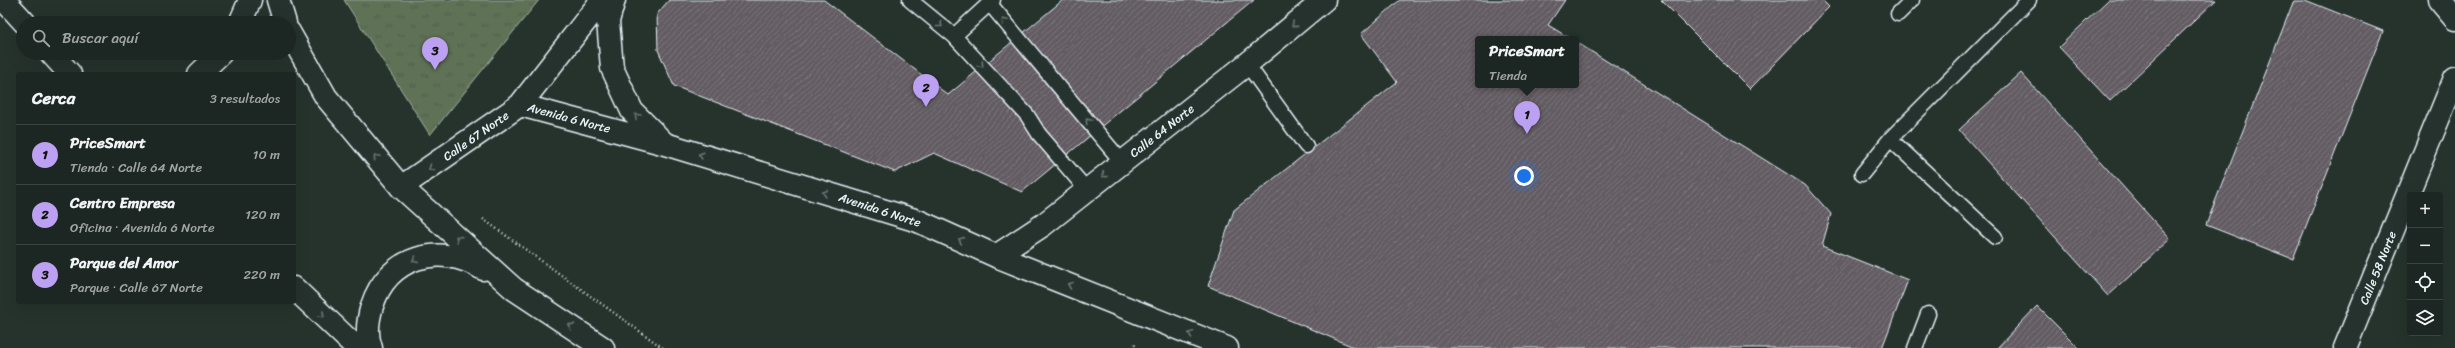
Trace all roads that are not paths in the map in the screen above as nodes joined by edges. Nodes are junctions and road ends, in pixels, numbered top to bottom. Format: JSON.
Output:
{"nodes":[{"id":1,"x":4,"y":0,"type":"edge"},
{"id":2,"x":250,"y":0,"type":"edge"},
{"id":3,"x":278,"y":0,"type":"edge"},
{"id":4,"x":602,"y":0,"type":"edge"},
{"id":5,"x":614,"y":0,"type":"edge"},
{"id":6,"x":910,"y":0,"type":"edge"},
{"id":7,"x":1324,"y":0,"type":"edge"},
{"id":8,"x":1912,"y":0,"type":"edge"},
{"id":9,"x":2029,"y":0,"type":"edge"},
{"id":10,"x":2439,"y":0,"type":"edge"},
{"id":11,"x":991,"y":2,"type":"edge"},
{"id":12,"x":1898,"y":14,"type":"dead end"},
{"id":13,"x":19,"y":16,"type":"edge"},
{"id":14,"x":243,"y":16,"type":"edge"},
{"id":15,"x":283,"y":16,"type":"edge"},
{"id":16,"x":2455,"y":19,"type":"edge"},
{"id":17,"x":954,"y":36,"type":"junction"},
{"id":18,"x":296,"y":44,"type":"edge"},
{"id":19,"x":57,"y":60,"type":"edge"},
{"id":20,"x":214,"y":60,"type":"edge"},
{"id":21,"x":1247,"y":64,"type":"junction"},
{"id":22,"x":68,"y":72,"type":"edge"},
{"id":23,"x":201,"y":72,"type":"edge"},
{"id":24,"x":2455,"y":78,"type":"edge"},
{"id":25,"x":520,"y":105,"type":"junction"},
{"id":26,"x":1890,"y":139,"type":"junction"},
{"id":27,"x":665,"y":144,"type":"junction"},
{"id":28,"x":1306,"y":146,"type":"dead end"},
{"id":29,"x":1122,"y":162,"type":"junction"},
{"id":30,"x":1862,"y":174,"type":"dead end"},
{"id":31,"x":401,"y":187,"type":"junction"},
{"id":32,"x":1086,"y":189,"type":"junction"},
{"id":33,"x":1995,"y":237,"type":"dead end"},
{"id":34,"x":996,"y":256,"type":"junction"},
{"id":35,"x":514,"y":289,"type":"junction"},
{"id":36,"x":296,"y":290,"type":"edge"},
{"id":37,"x":1928,"y":314,"type":"dead end"},
{"id":38,"x":357,"y":348,"type":"edge"},
{"id":39,"x":371,"y":348,"type":"edge"},
{"id":40,"x":603,"y":348,"type":"edge"},
{"id":41,"x":1227,"y":348,"type":"edge"},
{"id":42,"x":1915,"y":348,"type":"edge"},
{"id":43,"x":2345,"y":348,"type":"edge"}],
"edges":[{"from":1,"to":13,"type":"street"},
{"from":2,"to":14,"type":"street"},
{"from":3,"to":15,"type":"street"},
{"from":4,"to":25,"type":"street","name":"Calle 67 Norte"},
{"from":27,"to":5,"type":"street","one_way":true},
{"from":6,"to":17,"type":"lane","one_way":true},
{"from":7,"to":21,"type":"street","name":"Calle 64 Norte","one_way":true},
{"from":8,"to":12,"type":"lane"},
{"from":9,"to":26,"type":"lane"},
{"from":10,"to":16,"type":"street"},
{"from":11,"to":17,"type":"lane"},
{"from":29,"to":11,"type":"lane","one_way":true},
{"from":17,"to":32,"type":"lane","one_way":true},
{"from":31,"to":18,"type":"street","one_way":true},
{"from":19,"to":22,"type":"street"},
{"from":20,"to":23,"type":"street"},
{"from":21,"to":28,"type":"lane"},
{"from":21,"to":29,"type":"street","name":"Calle 64 Norte"},
{"from":24,"to":43,"type":"street","name":"Calle 58 Norte"},
{"from":25,"to":27,"type":"street","name":"Avenida 6 Norte"},
{"from":25,"to":31,"type":"street","name":"Calle 67 Norte","one_way":true},
{"from":26,"to":30,"type":"lane"},
{"from":26,"to":33,"type":"lane"},
{"from":34,"to":27,"type":"street","name":"Avenida 6 Norte","one_way":true},
{"from":29,"to":32,"type":"street","name":"Calle 64 Norte","one_way":true},
{"from":35,"to":31,"type":"street","one_way":true},
{"from":32,"to":34,"type":"street","name":"Calle 64 Norte"},
{"from":41,"to":34,"type":"street","name":"Avenida 6 Norte","one_way":true},
{"from":35,"to":39,"type":"street","one_way":true},
{"from":40,"to":35,"type":"street","one_way":true},
{"from":36,"to":38,"type":"street","one_way":true},
{"from":37,"to":42,"type":"lane"}]}
